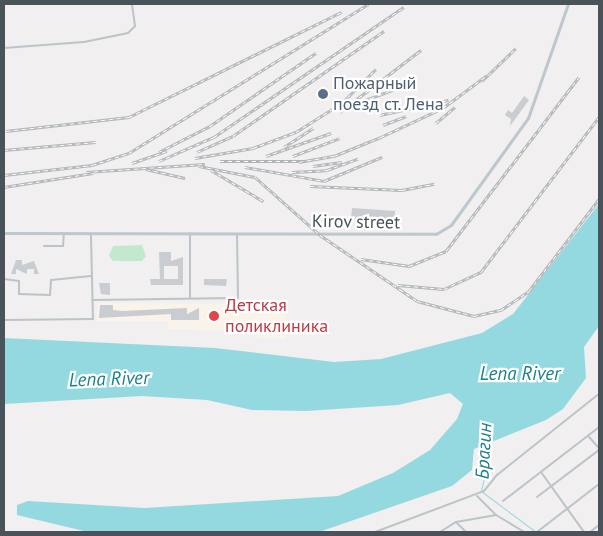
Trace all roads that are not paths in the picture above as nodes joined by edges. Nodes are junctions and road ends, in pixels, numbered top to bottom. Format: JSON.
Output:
{"nodes":[{"id":1,"x":132,"y":4,"type":"edge"},
{"id":2,"x":568,"y":4,"type":"edge"},
{"id":3,"x":4,"y":48,"type":"edge"},
{"id":4,"x":64,"y":232,"type":"junction"},
{"id":5,"x":91,"y":232,"type":"junction"},
{"id":6,"x":4,"y":233,"type":"edge"},
{"id":7,"x":190,"y":233,"type":"junction"},
{"id":8,"x":237,"y":233,"type":"junction"},
{"id":9,"x":44,"y":246,"type":"dead end"},
{"id":10,"x":92,"y":276,"type":"junction"},
{"id":11,"x":4,"y":279,"type":"edge"},
{"id":12,"x":190,"y":298,"type":"junction"},
{"id":13,"x":92,"y":300,"type":"junction"},
{"id":14,"x":4,"y":320,"type":"edge"},
{"id":15,"x":599,"y":394,"type":"edge"},
{"id":16,"x":599,"y":427,"type":"edge"},
{"id":17,"x":589,"y":436,"type":"junction"},
{"id":18,"x":599,"y":449,"type":"edge"},
{"id":19,"x":541,"y":472,"type":"junction"},
{"id":20,"x":599,"y":484,"type":"edge"},
{"id":21,"x":552,"y":486,"type":"junction"},
{"id":22,"x":478,"y":495,"type":"junction"},
{"id":23,"x":537,"y":497,"type":"dead end"},
{"id":24,"x":503,"y":501,"type":"dead end"},
{"id":25,"x":568,"y":509,"type":"junction"},
{"id":26,"x":496,"y":515,"type":"junction"},
{"id":27,"x":456,"y":522,"type":"junction"},
{"id":28,"x":599,"y":525,"type":"edge"},
{"id":29,"x":375,"y":532,"type":"edge"},
{"id":30,"x":440,"y":532,"type":"edge"},
{"id":31,"x":466,"y":532,"type":"edge"},
{"id":32,"x":524,"y":532,"type":"edge"},
{"id":33,"x":537,"y":532,"type":"edge"},
{"id":34,"x":584,"y":532,"type":"edge"},
{"id":35,"x":590,"y":532,"type":"edge"}],
"edges":[{"from":1,"to":3,"type":"street"},
{"from":2,"to":8,"type":"main road","name":"Kirov street"},
{"from":4,"to":5,"type":"main road","name":"Kirov street"},
{"from":4,"to":6,"type":"main road","name":"Kirov street"},
{"from":4,"to":9,"type":"street"},
{"from":5,"to":7,"type":"main road","name":"Kirov street"},
{"from":5,"to":10,"type":"street"},
{"from":7,"to":8,"type":"main road","name":"Kirov street"},
{"from":7,"to":12,"type":"street"},
{"from":8,"to":12,"type":"street"},
{"from":10,"to":11,"type":"street"},
{"from":10,"to":13,"type":"street"},
{"from":12,"to":13,"type":"street"},
{"from":13,"to":14,"type":"street"},
{"from":15,"to":22,"type":"street"},
{"from":16,"to":17,"type":"street"},
{"from":17,"to":18,"type":"street"},
{"from":17,"to":19,"type":"street"},
{"from":18,"to":21,"type":"street"},
{"from":19,"to":21,"type":"street"},
{"from":19,"to":24,"type":"street"},
{"from":20,"to":25,"type":"street"},
{"from":21,"to":23,"type":"street"},
{"from":21,"to":25,"type":"street"},
{"from":22,"to":26,"type":"street"},
{"from":22,"to":29,"type":"street"},
{"from":25,"to":33,"type":"street"},
{"from":25,"to":34,"type":"street"},
{"from":26,"to":27,"type":"street"},
{"from":26,"to":32,"type":"street"},
{"from":27,"to":30,"type":"street"},
{"from":27,"to":31,"type":"street"},
{"from":28,"to":35,"type":"street"}]}
